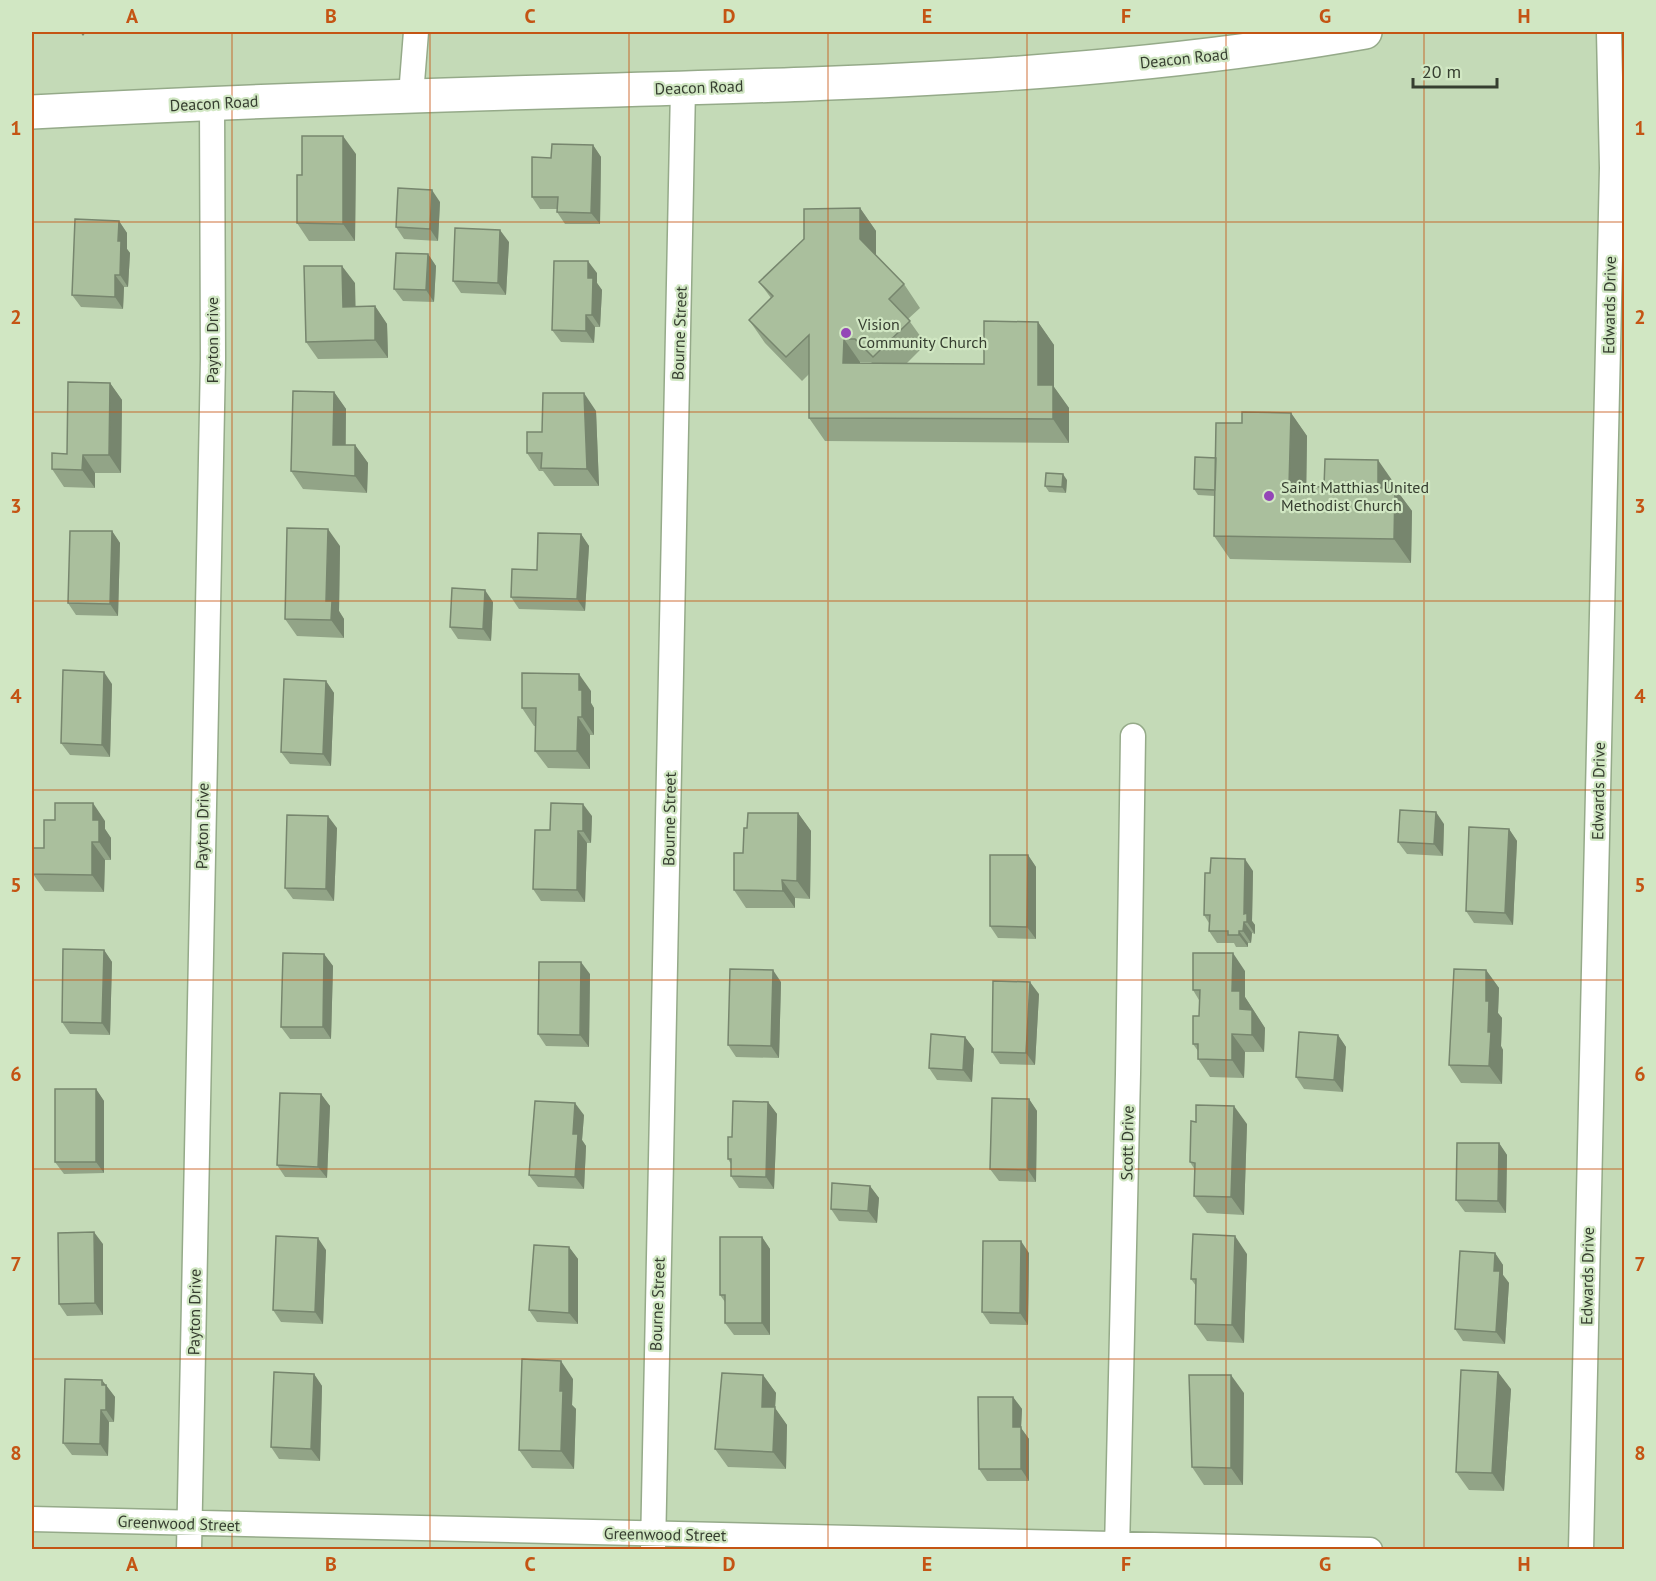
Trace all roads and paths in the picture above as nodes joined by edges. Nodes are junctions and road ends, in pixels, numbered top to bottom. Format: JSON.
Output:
{"nodes":[{"id":1,"x":416,"y":32,"type":"edge"},
{"id":2,"x":1365,"y":32,"type":"edge"},
{"id":3,"x":1609,"y":32,"type":"edge"},
{"id":4,"x":683,"y":88,"type":"junction"},
{"id":5,"x":411,"y":95,"type":"junction"},
{"id":6,"x":212,"y":102,"type":"junction"},
{"id":7,"x":32,"y":112,"type":"edge"},
{"id":8,"x":1132,"y":736,"type":"dead end"},
{"id":9,"x":32,"y":1519,"type":"edge"},
{"id":10,"x":189,"y":1524,"type":"junction"},
{"id":11,"x":653,"y":1541,"type":"edge"},
{"id":12,"x":1117,"y":1546,"type":"edge"},
{"id":13,"x":189,"y":1550,"type":"edge"},
{"id":14,"x":1370,"y":1550,"type":"edge"},
{"id":15,"x":1581,"y":1550,"type":"edge"}],
"edges":[{"from":1,"to":5,"type":"street"},
{"from":2,"to":4,"type":"main road","name":"Deacon Road"},
{"from":3,"to":15,"type":"street","name":"Edwards Drive"},
{"from":4,"to":5,"type":"main road","name":"Deacon Road"},
{"from":4,"to":11,"type":"street","name":"Bourne Street"},
{"from":5,"to":6,"type":"main road","name":"Deacon Road"},
{"from":6,"to":7,"type":"main road","name":"Deacon Road"},
{"from":6,"to":10,"type":"street","name":"Payton Drive"},
{"from":8,"to":12,"type":"street","name":"Scott Drive"},
{"from":9,"to":10,"type":"street","name":"Greenwood Street"},
{"from":10,"to":11,"type":"street","name":"Greenwood Street"},
{"from":10,"to":13,"type":"street","name":"Payton Drive"},
{"from":11,"to":12,"type":"street","name":"Greenwood Street"},
{"from":12,"to":14,"type":"street","name":"Greenwood Street"}]}
